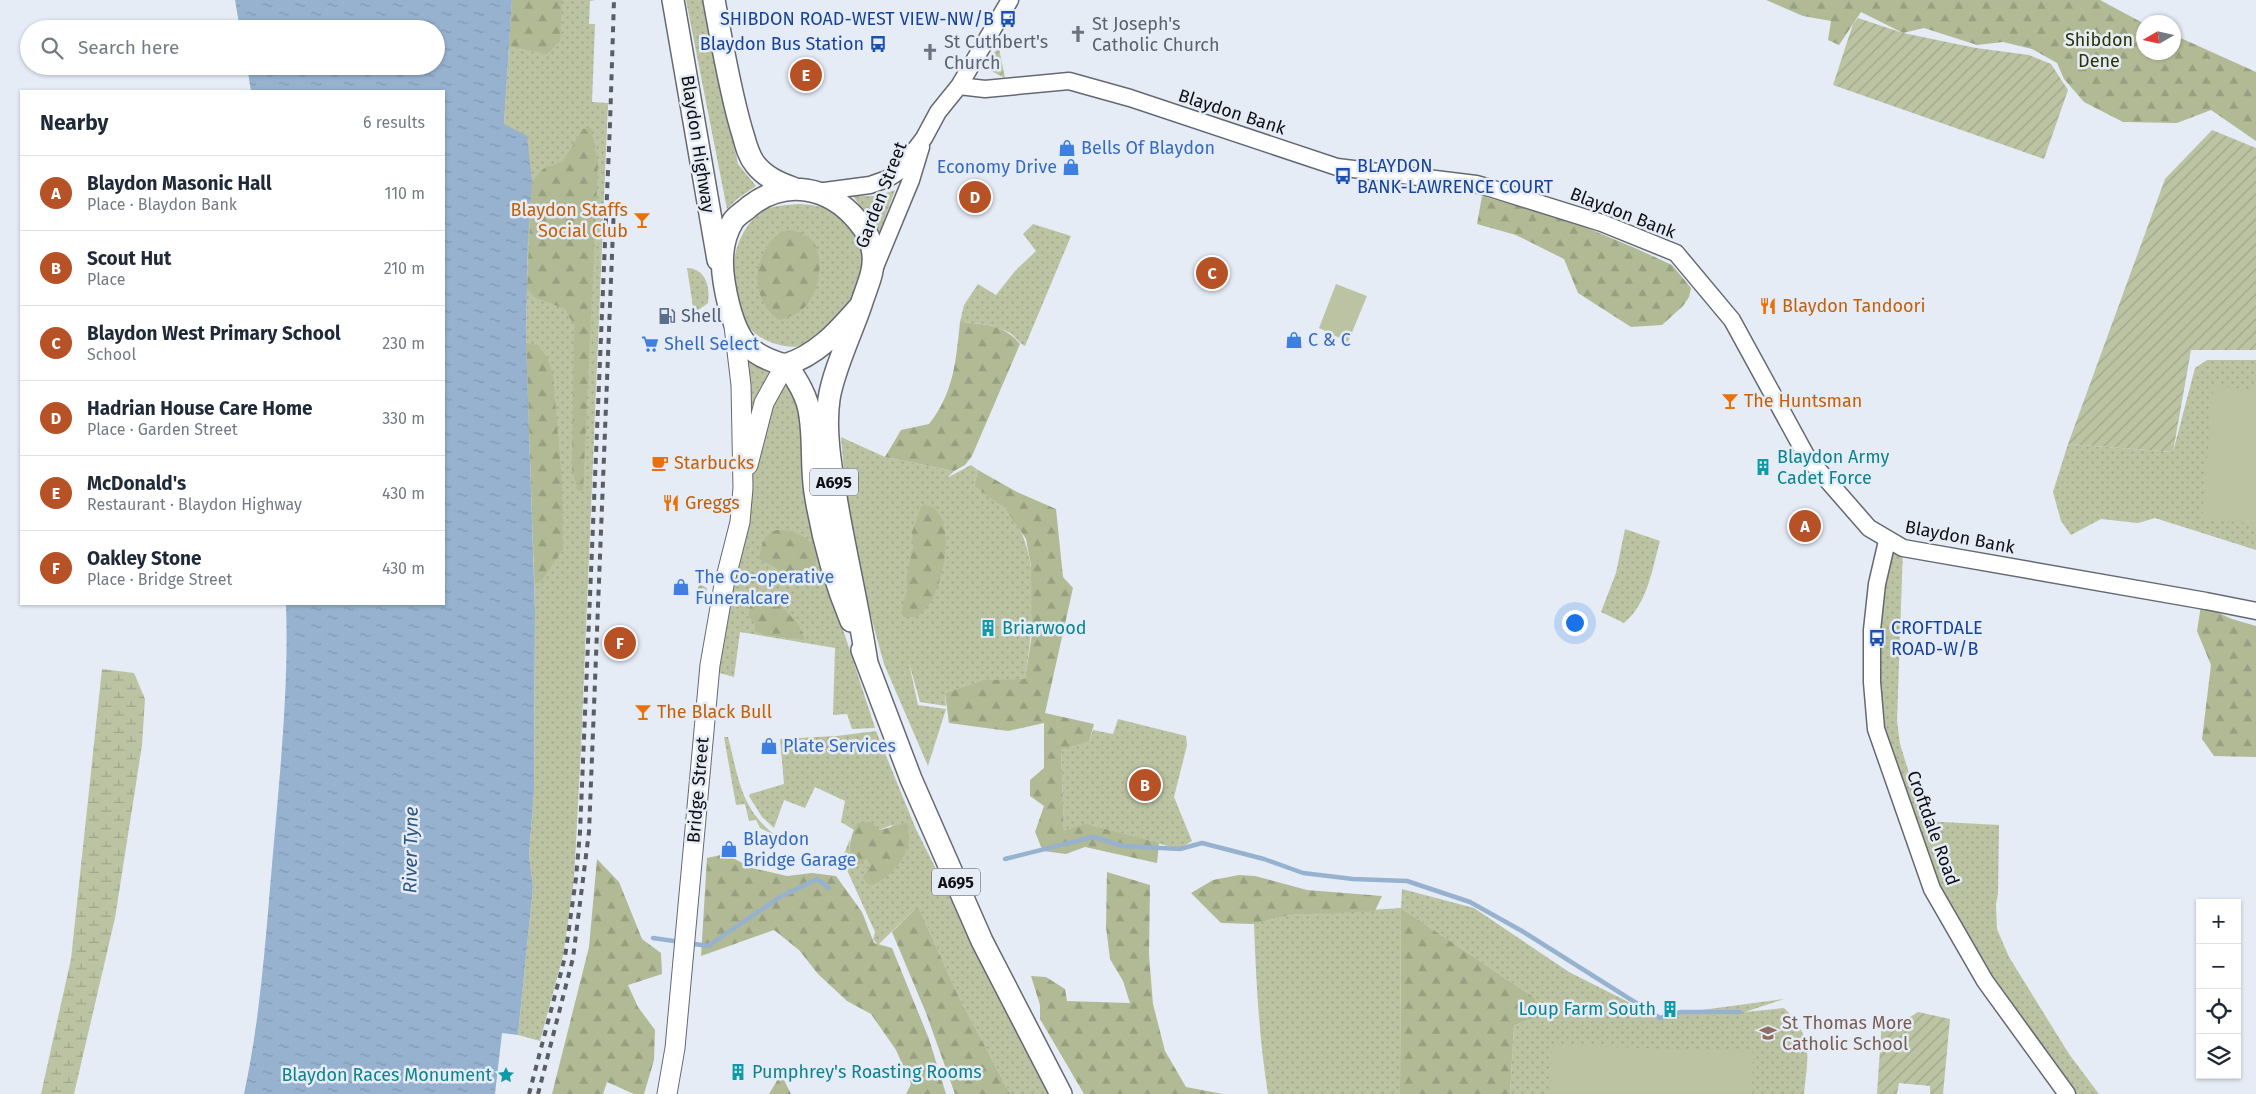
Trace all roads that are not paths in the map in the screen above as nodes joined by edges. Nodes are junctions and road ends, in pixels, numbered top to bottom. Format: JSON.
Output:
{"nodes":[{"id":1,"x":673,"y":0,"type":"edge"},
{"id":2,"x":714,"y":0,"type":"edge"},
{"id":3,"x":1010,"y":0,"type":"edge"},
{"id":4,"x":959,"y":86,"type":"junction"},
{"id":5,"x":924,"y":138,"type":"junction"},
{"id":6,"x":793,"y":188,"type":"junction"},
{"id":7,"x":817,"y":192,"type":"junction"},
{"id":8,"x":872,"y":272,"type":"junction"},
{"id":9,"x":724,"y":287,"type":"junction"},
{"id":10,"x":861,"y":305,"type":"junction"},
{"id":11,"x":734,"y":326,"type":"junction"},
{"id":12,"x":786,"y":364,"type":"junction"},
{"id":13,"x":743,"y":488,"type":"junction"},
{"id":14,"x":1887,"y":541,"type":"junction"},
{"id":15,"x":2256,"y":611,"type":"edge"},
{"id":16,"x":867,"y":663,"type":"junction"},
{"id":17,"x":667,"y":1094,"type":"edge"},
{"id":18,"x":1061,"y":1094,"type":"edge"},
{"id":19,"x":2067,"y":1094,"type":"edge"}],
"edges":[{"from":1,"to":9,"type":"main road","name":"Blaydon Highway"},
{"from":2,"to":6,"type":"main road"},
{"from":3,"to":4,"type":"street"},
{"from":4,"to":5,"type":"street"},
{"from":4,"to":14,"type":"street","name":"Blaydon Bank"},
{"from":5,"to":7,"type":"street","name":"Garden Street"},
{"from":5,"to":8,"type":"street","name":"Garden Street"},
{"from":6,"to":7,"type":"main road"},
{"from":6,"to":9,"type":"main road"},
{"from":7,"to":8,"type":"main road"},
{"from":8,"to":10,"type":"main road"},
{"from":9,"to":11,"type":"main road"},
{"from":10,"to":12,"type":"main road"},
{"from":10,"to":16,"type":"main road","number":"A695"},
{"from":11,"to":12,"type":"main road"},
{"from":11,"to":13,"type":"main road","name":"Bridge Street"},
{"from":12,"to":13,"type":"main road","name":"Bridge Street"},
{"from":12,"to":16,"type":"main road","number":"A695"},
{"from":13,"to":17,"type":"main road","name":"Bridge Street"},
{"from":14,"to":15,"type":"street","name":"Blaydon Bank"},
{"from":14,"to":19,"type":"street","name":"Croftdale Road"},
{"from":16,"to":18,"type":"main road","number":"A695"}]}
